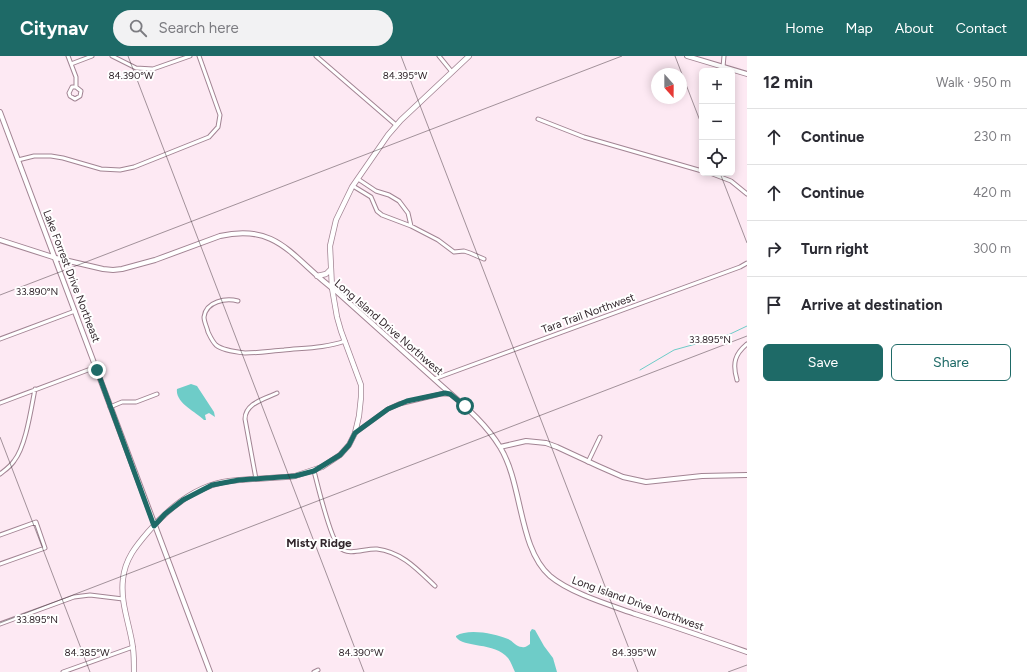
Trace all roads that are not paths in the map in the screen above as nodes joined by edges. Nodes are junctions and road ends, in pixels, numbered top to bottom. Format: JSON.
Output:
{"nodes":[{"id":1,"x":68,"y":56,"type":"edge"},
{"id":2,"x":92,"y":56,"type":"edge"},
{"id":3,"x":112,"y":56,"type":"edge"},
{"id":4,"x":190,"y":56,"type":"edge"},
{"id":5,"x":199,"y":56,"type":"edge"},
{"id":6,"x":316,"y":56,"type":"edge"},
{"id":7,"x":439,"y":56,"type":"edge"},
{"id":8,"x":469,"y":56,"type":"edge"},
{"id":9,"x":687,"y":56,"type":"edge"},
{"id":10,"x":724,"y":56,"type":"edge"},
{"id":11,"x":71,"y":64,"type":"junction"},
{"id":12,"x":723,"y":67,"type":"junction"},
{"id":13,"x":452,"y":72,"type":"junction"},
{"id":14,"x":747,"y":74,"type":"edge"},
{"id":15,"x":76,"y":87,"type":"junction"},
{"id":16,"x":0,"y":112,"type":"edge"},
{"id":17,"x":538,"y":119,"type":"dead end"},
{"id":18,"x":396,"y":125,"type":"junction"},
{"id":19,"x":18,"y":160,"type":"junction"},
{"id":20,"x":699,"y":170,"type":"edge"},
{"id":21,"x":722,"y":176,"type":"edge"},
{"id":22,"x":358,"y":178,"type":"junction"},
{"id":23,"x":353,"y":186,"type":"junction"},
{"id":24,"x":376,"y":191,"type":"junction"},
{"id":25,"x":747,"y":194,"type":"edge"},
{"id":26,"x":371,"y":197,"type":"junction"},
{"id":27,"x":411,"y":226,"type":"junction"},
{"id":28,"x":0,"y":240,"type":"edge"},
{"id":29,"x":56,"y":258,"type":"junction"},
{"id":30,"x":484,"y":259,"type":"dead end"},
{"id":31,"x":747,"y":262,"type":"edge"},
{"id":32,"x":330,"y":270,"type":"junction"},
{"id":33,"x":317,"y":276,"type":"junction"},
{"id":34,"x":332,"y":288,"type":"junction"},
{"id":35,"x":238,"y":302,"type":"dead end"},
{"id":36,"x":75,"y":311,"type":"junction"},
{"id":37,"x":0,"y":339,"type":"edge"},
{"id":38,"x":344,"y":341,"type":"junction"},
{"id":39,"x":747,"y":344,"type":"edge"},
{"id":40,"x":96,"y":367,"type":"junction"},
{"id":41,"x":434,"y":379,"type":"junction"},
{"id":42,"x":737,"y":380,"type":"dead end"},
{"id":43,"x":35,"y":389,"type":"junction"},
{"id":44,"x":277,"y":393,"type":"dead end"},
{"id":45,"x":157,"y":394,"type":"dead end"},
{"id":46,"x":450,"y":394,"type":"junction"},
{"id":47,"x":0,"y":403,"type":"edge"},
{"id":48,"x":110,"y":407,"type":"junction"},
{"id":49,"x":355,"y":433,"type":"junction"},
{"id":50,"x":600,"y":437,"type":"dead end"},
{"id":51,"x":500,"y":447,"type":"junction"},
{"id":52,"x":588,"y":462,"type":"junction"},
{"id":53,"x":314,"y":471,"type":"junction"},
{"id":54,"x":0,"y":474,"type":"edge"},
{"id":55,"x":747,"y":474,"type":"edge"},
{"id":56,"x":256,"y":479,"type":"junction"},
{"id":57,"x":154,"y":526,"type":"junction"},
{"id":58,"x":0,"y":535,"type":"edge"},
{"id":59,"x":0,"y":564,"type":"edge"},
{"id":60,"x":435,"y":586,"type":"dead end"},
{"id":61,"x":123,"y":599,"type":"junction"},
{"id":62,"x":0,"y":624,"type":"edge"},
{"id":63,"x":132,"y":647,"type":"junction"},
{"id":64,"x":747,"y":652,"type":"edge"},
{"id":65,"x":318,"y":670,"type":"dead end"},
{"id":66,"x":63,"y":672,"type":"edge"},
{"id":67,"x":134,"y":672,"type":"edge"},
{"id":68,"x":210,"y":672,"type":"edge"},
{"id":69,"x":314,"y":672,"type":"edge"}],
"edges":[{"from":1,"to":11,"type":"street"},
{"from":2,"to":11,"type":"street"},
{"from":3,"to":4,"type":"street"},
{"from":5,"to":19,"type":"street"},
{"from":6,"to":18,"type":"street"},
{"from":7,"to":13,"type":"street"},
{"from":8,"to":13,"type":"main road"},
{"from":9,"to":12,"type":"street"},
{"from":10,"to":12,"type":"street"},
{"from":11,"to":15,"type":"street"},
{"from":12,"to":14,"type":"street"},
{"from":13,"to":18,"type":"main road"},
{"from":15,"to":15,"type":"street"},
{"from":16,"to":19,"type":"street","name":"Lake Forrest Drive Northeast"},
{"from":17,"to":20,"type":"street"},
{"from":18,"to":22,"type":"main road"},
{"from":19,"to":29,"type":"street","name":"Lake Forrest Drive Northeast"},
{"from":21,"to":25,"type":"street"},
{"from":22,"to":23,"type":"main road"},
{"from":22,"to":24,"type":"street"},
{"from":23,"to":26,"type":"street"},
{"from":23,"to":32,"type":"main road"},
{"from":24,"to":26,"type":"street"},
{"from":24,"to":27,"type":"street"},
{"from":26,"to":27,"type":"street"},
{"from":27,"to":30,"type":"street"},
{"from":28,"to":29,"type":"street","name":"Long Island Drive Northwest"},
{"from":29,"to":33,"type":"street","name":"Long Island Drive Northwest"},
{"from":29,"to":36,"type":"street","name":"Lake Forrest Drive Northeast"},
{"from":31,"to":41,"type":"street","name":"Tara Trail Northwest"},
{"from":32,"to":33,"type":"main road"},
{"from":32,"to":34,"type":"main road"},
{"from":33,"to":34,"type":"street","name":"Long Island Drive Northwest"},
{"from":34,"to":38,"type":"main road"},
{"from":34,"to":41,"type":"street","name":"Long Island Drive Northwest"},
{"from":35,"to":38,"type":"street"},
{"from":36,"to":37,"type":"street"},
{"from":36,"to":40,"type":"street","name":"Lake Forrest Drive Northeast"},
{"from":38,"to":49,"type":"main road"},
{"from":39,"to":42,"type":"street"},
{"from":40,"to":43,"type":"street"},
{"from":40,"to":48,"type":"street","name":"Lake Forrest Drive Northeast"},
{"from":41,"to":46,"type":"street","name":"Long Island Drive Northwest"},
{"from":43,"to":47,"type":"street"},
{"from":43,"to":54,"type":"street"},
{"from":44,"to":56,"type":"street"},
{"from":45,"to":48,"type":"street"},
{"from":46,"to":49,"type":"street"},
{"from":46,"to":51,"type":"street","name":"Long Island Drive Northwest"},
{"from":48,"to":57,"type":"street","name":"Lake Forrest Drive Northeast"},
{"from":49,"to":53,"type":"main road"},
{"from":50,"to":52,"type":"street"},
{"from":51,"to":52,"type":"street"},
{"from":51,"to":64,"type":"street","name":"Long Island Drive Northwest"},
{"from":52,"to":55,"type":"street"},
{"from":53,"to":56,"type":"main road"},
{"from":53,"to":60,"type":"street"},
{"from":56,"to":57,"type":"main road"},
{"from":57,"to":61,"type":"main road"},
{"from":57,"to":68,"type":"street","name":"Lake Forrest Drive Northeast"},
{"from":58,"to":59,"type":"street"},
{"from":61,"to":62,"type":"street"},
{"from":61,"to":63,"type":"main road"},
{"from":63,"to":66,"type":"street"},
{"from":63,"to":67,"type":"main road"},
{"from":65,"to":69,"type":"street"}]}
